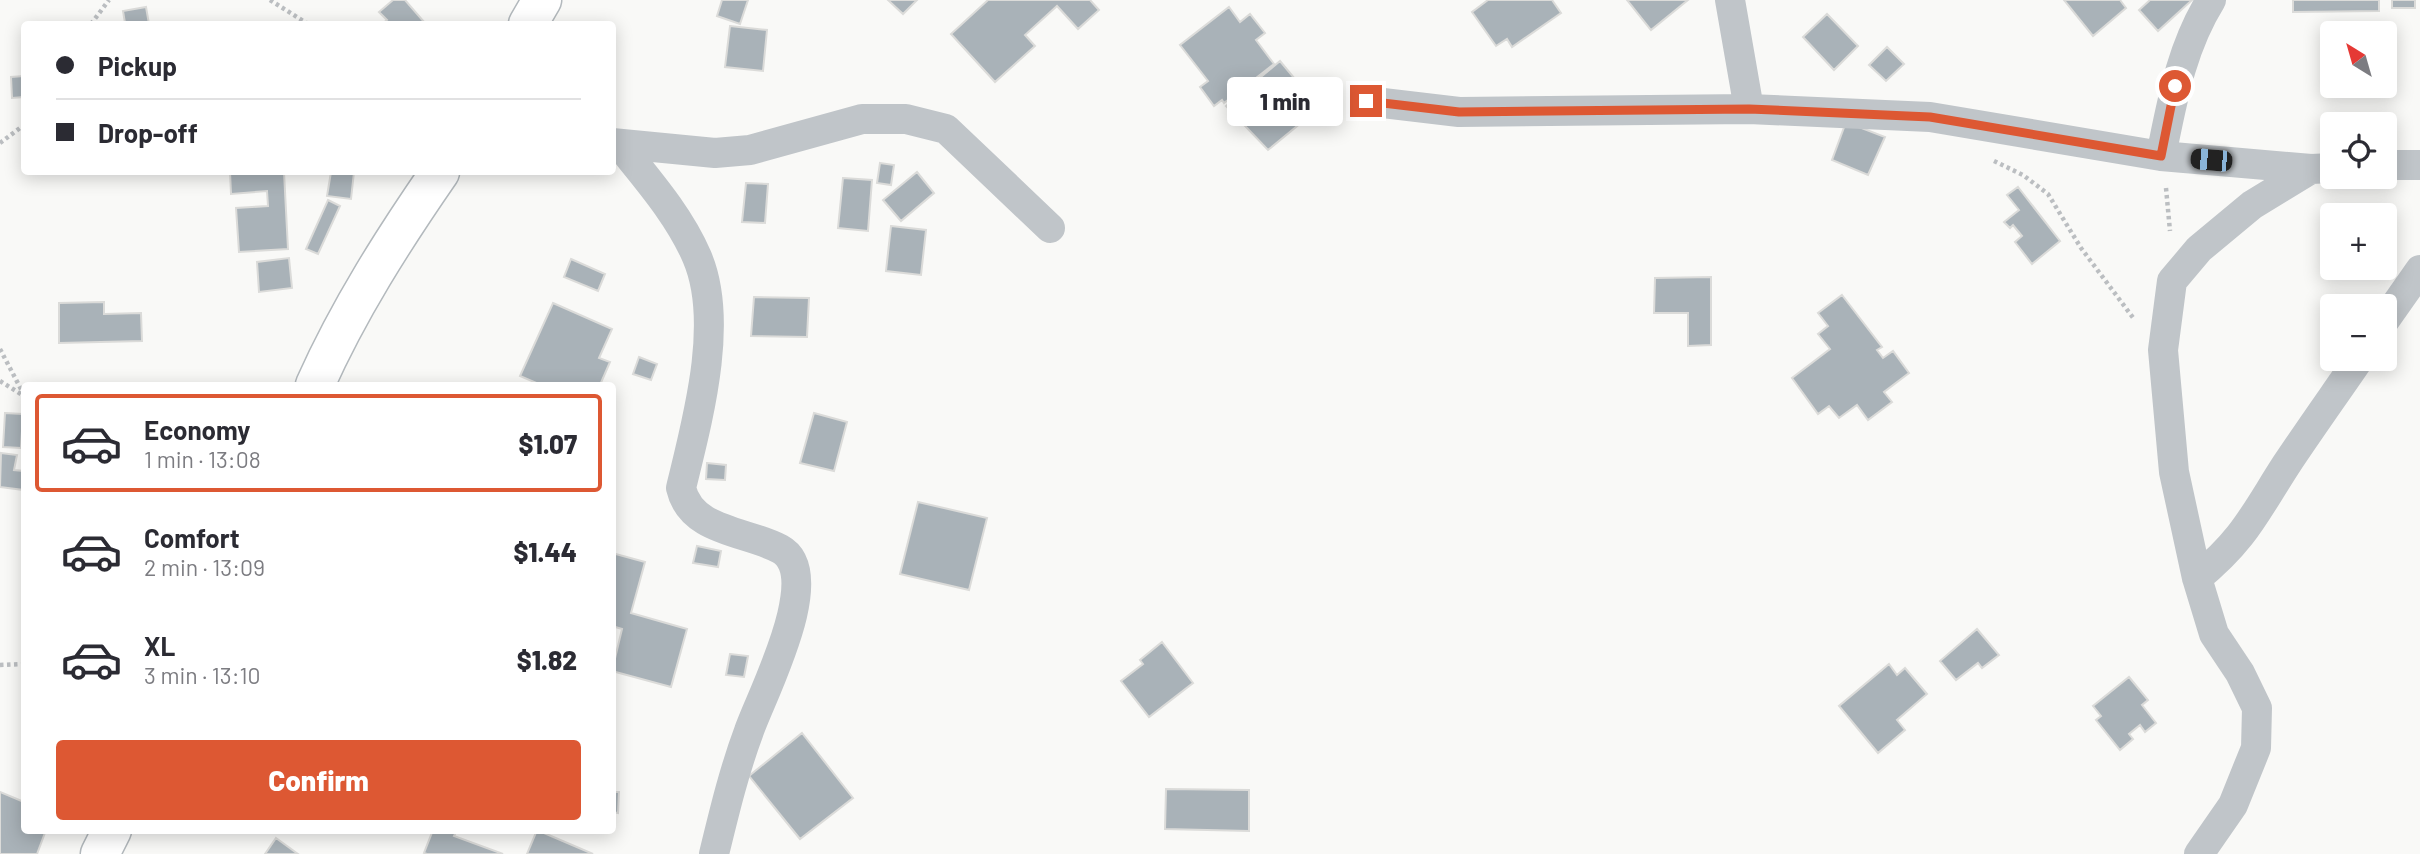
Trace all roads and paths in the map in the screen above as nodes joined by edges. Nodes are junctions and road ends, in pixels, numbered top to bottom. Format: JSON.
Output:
{"nodes":[{"id":1,"x":109,"y":0,"type":"edge"},
{"id":2,"x":270,"y":0,"type":"edge"},
{"id":3,"x":542,"y":0,"type":"edge"},
{"id":4,"x":1730,"y":0,"type":"edge"},
{"id":5,"x":2211,"y":0,"type":"edge"},
{"id":6,"x":93,"y":21,"type":"edge"},
{"id":7,"x":303,"y":21,"type":"edge"},
{"id":8,"x":530,"y":21,"type":"edge"},
{"id":9,"x":1366,"y":101,"type":"dead end"},
{"id":10,"x":1749,"y":109,"type":"junction"},
{"id":11,"x":1981,"y":126,"type":"junction"},
{"id":12,"x":21,"y":127,"type":"edge"},
{"id":13,"x":0,"y":143,"type":"edge"},
{"id":14,"x":616,"y":143,"type":"edge"},
{"id":15,"x":2161,"y":156,"type":"junction"},
{"id":16,"x":2397,"y":165,"type":"edge"},
{"id":17,"x":2420,"y":165,"type":"edge"},
{"id":18,"x":2320,"y":168,"type":"edge"},
{"id":19,"x":2320,"y":169,"type":"edge"},
{"id":20,"x":438,"y":175,"type":"edge"},
{"id":21,"x":1050,"y":228,"type":"dead end"},
{"id":22,"x":2420,"y":270,"type":"edge"},
{"id":23,"x":2172,"y":281,"type":"junction"},
{"id":24,"x":2397,"y":303,"type":"edge"},
{"id":25,"x":0,"y":349,"type":"edge"},
{"id":26,"x":2163,"y":350,"type":"junction"},
{"id":27,"x":2351,"y":371,"type":"edge"},
{"id":28,"x":0,"y":382,"type":"edge"},
{"id":29,"x":317,"y":382,"type":"edge"},
{"id":30,"x":21,"y":389,"type":"edge"},
{"id":31,"x":21,"y":393,"type":"edge"},
{"id":32,"x":2197,"y":578,"type":"junction"},
{"id":33,"x":21,"y":664,"type":"edge"},
{"id":34,"x":0,"y":665,"type":"edge"},
{"id":35,"x":110,"y":834,"type":"edge"},
{"id":36,"x":100,"y":854,"type":"edge"},
{"id":37,"x":714,"y":854,"type":"edge"},
{"id":38,"x":2199,"y":854,"type":"edge"}],
"edges":[{"from":1,"to":6,"type":"path"},
{"from":2,"to":7,"type":"path"},
{"from":3,"to":8,"type":"main road"},
{"from":4,"to":10,"type":"street"},
{"from":5,"to":15,"type":"street"},
{"from":9,"to":10,"type":"street"},
{"from":10,"to":11,"type":"street"},
{"from":11,"to":15,"type":"street"},
{"from":11,"to":26,"type":"path"},
{"from":12,"to":13,"type":"path"},
{"from":14,"to":21,"type":"street"},
{"from":14,"to":37,"type":"street"},
{"from":15,"to":18,"type":"street"},
{"from":15,"to":23,"type":"path"},
{"from":16,"to":17,"type":"street"},
{"from":19,"to":23,"type":"street"},
{"from":20,"to":29,"type":"main road"},
{"from":22,"to":24,"type":"street"},
{"from":23,"to":26,"type":"street"},
{"from":25,"to":30,"type":"path"},
{"from":26,"to":32,"type":"street"},
{"from":27,"to":32,"type":"street"},
{"from":28,"to":31,"type":"path"},
{"from":32,"to":38,"type":"street"},
{"from":33,"to":34,"type":"path"},
{"from":35,"to":36,"type":"main road"}]}
